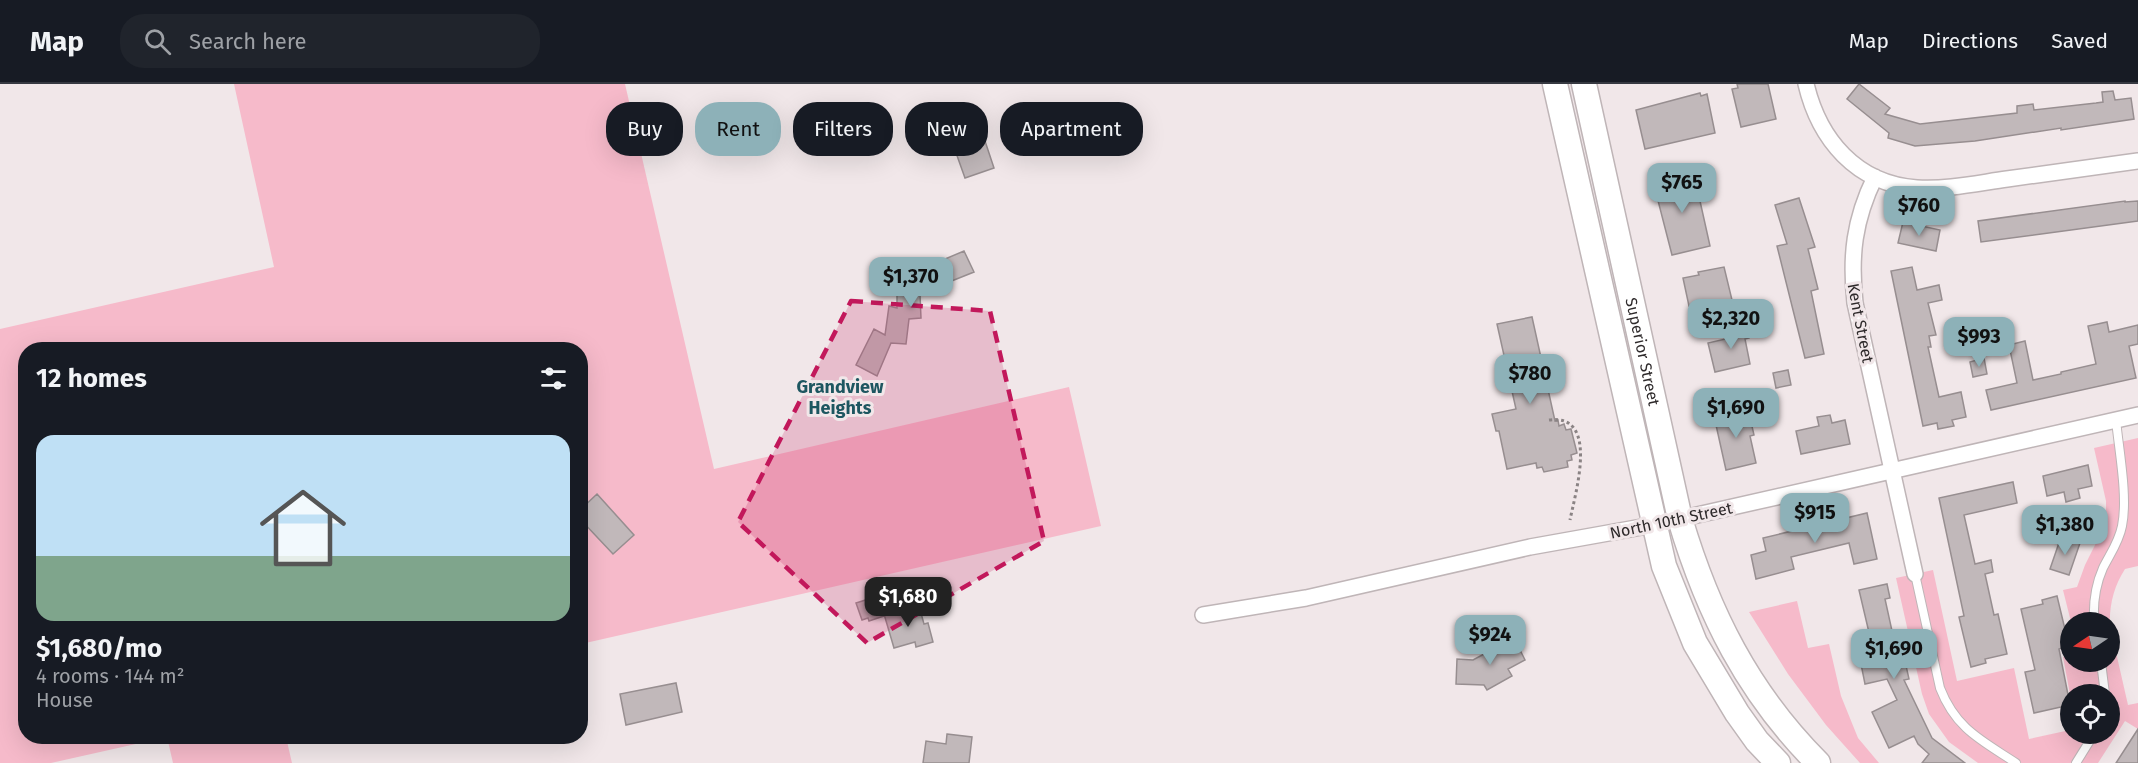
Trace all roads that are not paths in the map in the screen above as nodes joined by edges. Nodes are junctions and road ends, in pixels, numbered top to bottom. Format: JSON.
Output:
{"nodes":[{"id":1,"x":1555,"y":84,"type":"edge"},
{"id":2,"x":1584,"y":84,"type":"edge"},
{"id":3,"x":1806,"y":84,"type":"edge"},
{"id":4,"x":2138,"y":161,"type":"edge"},
{"id":5,"x":1875,"y":177,"type":"junction"},
{"id":6,"x":2138,"y":416,"type":"edge"},
{"id":7,"x":2116,"y":420,"type":"junction"},
{"id":8,"x":1893,"y":471,"type":"junction"},
{"id":9,"x":1680,"y":519,"type":"junction"},
{"id":10,"x":1653,"y":525,"type":"junction"},
{"id":11,"x":1915,"y":574,"type":"joint"},
{"id":12,"x":2093,"y":612,"type":"edge"},
{"id":13,"x":1203,"y":615,"type":"dead end"},
{"id":14,"x":2088,"y":744,"type":"edge"},
{"id":15,"x":1778,"y":763,"type":"edge"},
{"id":16,"x":1818,"y":763,"type":"edge"},
{"id":17,"x":2016,"y":763,"type":"edge"},
{"id":18,"x":2076,"y":763,"type":"edge"}],
"edges":[{"from":1,"to":10,"type":"main road","name":"Superior Street"},
{"from":2,"to":9,"type":"main road","name":"Superior Street"},
{"from":3,"to":5,"type":"street"},
{"from":4,"to":5,"type":"street"},
{"from":5,"to":8,"type":"street","name":"Kent Street"},
{"from":6,"to":7,"type":"street","name":"North 10th Street"},
{"from":7,"to":8,"type":"street","name":"North 10th Street"},
{"from":7,"to":12,"type":"lane"},
{"from":8,"to":9,"type":"street","name":"North 10th Street"},
{"from":8,"to":11,"type":"street","name":"Kent Street"},
{"from":9,"to":10,"type":"street","name":"North 10th Street"},
{"from":9,"to":16,"type":"main road","name":"Superior Street"},
{"from":10,"to":13,"type":"street","name":"North 10th Street"},
{"from":10,"to":15,"type":"main road","name":"Superior Street"},
{"from":11,"to":17,"type":"lane"},
{"from":14,"to":18,"type":"lane"}]}
